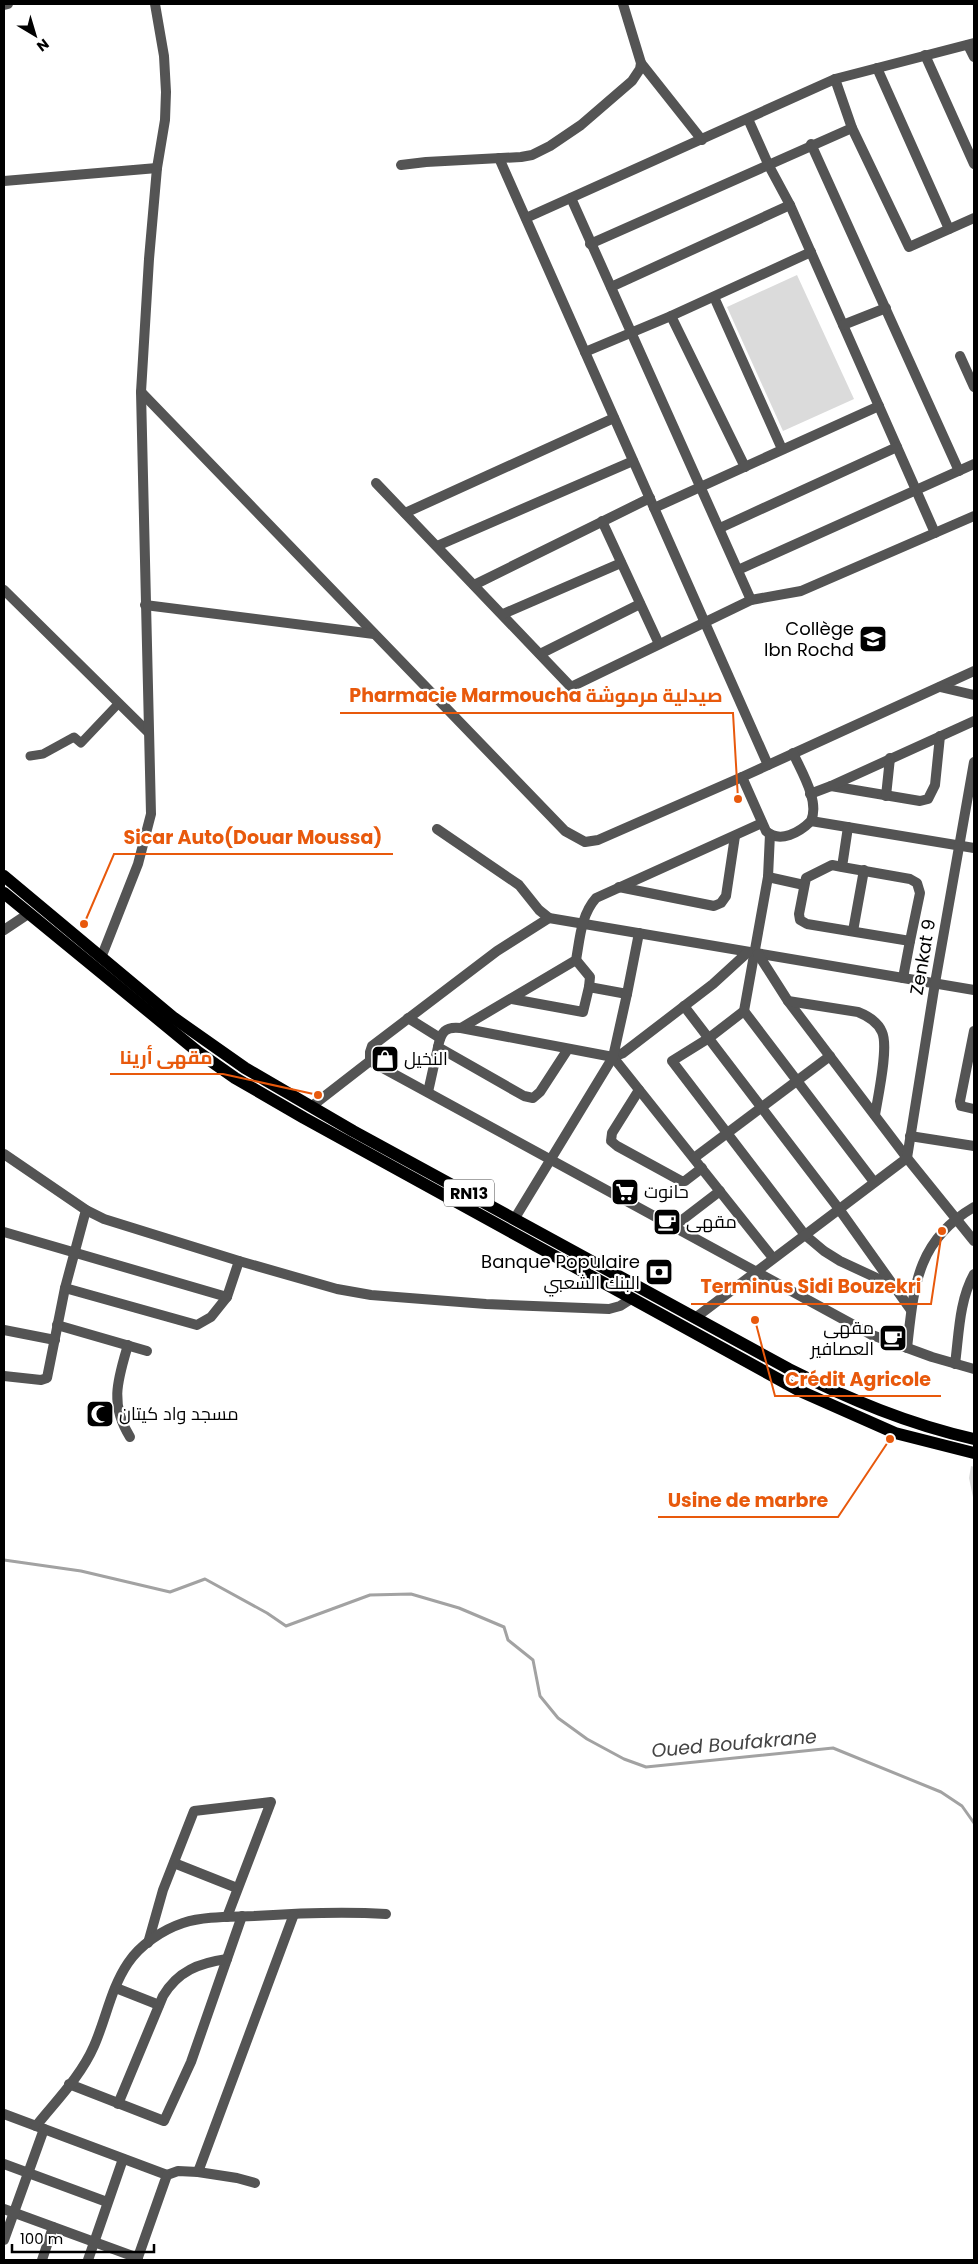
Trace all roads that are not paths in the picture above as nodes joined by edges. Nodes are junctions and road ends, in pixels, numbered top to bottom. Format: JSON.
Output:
{"nodes":[{"id":1,"x":4,"y":4,"type":"edge"},
{"id":2,"x":8,"y":4,"type":"edge"},
{"id":3,"x":156,"y":4,"type":"edge"},
{"id":4,"x":623,"y":4,"type":"edge"},
{"id":5,"x":971,"y":44,"type":"edge"},
{"id":6,"x":925,"y":55,"type":"junction"},
{"id":7,"x":974,"y":57,"type":"edge"},
{"id":8,"x":641,"y":63,"type":"junction"},
{"id":9,"x":877,"y":68,"type":"junction"},
{"id":10,"x":836,"y":79,"type":"junction"},
{"id":11,"x":748,"y":119,"type":"junction"},
{"id":12,"x":852,"y":128,"type":"junction"},
{"id":13,"x":702,"y":140,"type":"junction"},
{"id":14,"x":812,"y":144,"type":"junction"},
{"id":15,"x":499,"y":158,"type":"junction"},
{"id":16,"x":974,"y":164,"type":"edge"},
{"id":17,"x":401,"y":165,"type":"dead end"},
{"id":18,"x":769,"y":166,"type":"junction"},
{"id":19,"x":157,"y":168,"type":"junction"},
{"id":20,"x":4,"y":181,"type":"edge"},
{"id":21,"x":571,"y":198,"type":"junction"},
{"id":22,"x":790,"y":204,"type":"junction"},
{"id":23,"x":526,"y":218,"type":"junction"},
{"id":24,"x":974,"y":218,"type":"edge"},
{"id":25,"x":949,"y":230,"type":"junction"},
{"id":26,"x":590,"y":244,"type":"junction"},
{"id":27,"x":811,"y":252,"type":"junction"},
{"id":28,"x":612,"y":287,"type":"junction"},
{"id":29,"x":714,"y":298,"type":"junction"},
{"id":30,"x":886,"y":308,"type":"junction"},
{"id":31,"x":671,"y":316,"type":"junction"},
{"id":32,"x":843,"y":325,"type":"junction"},
{"id":33,"x":632,"y":333,"type":"junction"},
{"id":34,"x":585,"y":352,"type":"junction"},
{"id":35,"x":960,"y":356,"type":"dead end"},
{"id":36,"x":974,"y":387,"type":"edge"},
{"id":37,"x":141,"y":392,"type":"junction"},
{"id":38,"x":879,"y":406,"type":"junction"},
{"id":39,"x":614,"y":418,"type":"junction"},
{"id":40,"x":897,"y":447,"type":"junction"},
{"id":41,"x":782,"y":450,"type":"junction"},
{"id":42,"x":633,"y":461,"type":"junction"},
{"id":43,"x":974,"y":464,"type":"edge"},
{"id":44,"x":745,"y":467,"type":"junction"},
{"id":45,"x":959,"y":471,"type":"junction"},
{"id":46,"x":376,"y":483,"type":"dead end"},
{"id":47,"x":700,"y":487,"type":"junction"},
{"id":48,"x":916,"y":490,"type":"junction"},
{"id":49,"x":652,"y":503,"type":"junction"},
{"id":50,"x":405,"y":513,"type":"junction"},
{"id":51,"x":974,"y":516,"type":"edge"},
{"id":52,"x":602,"y":521,"type":"junction"},
{"id":53,"x":720,"y":528,"type":"junction"},
{"id":54,"x":935,"y":532,"type":"junction"},
{"id":55,"x":437,"y":546,"type":"junction"},
{"id":56,"x":621,"y":563,"type":"junction"},
{"id":57,"x":738,"y":570,"type":"junction"},
{"id":58,"x":474,"y":584,"type":"junction"},
{"id":59,"x":4,"y":590,"type":"edge"},
{"id":60,"x":750,"y":600,"type":"junction"},
{"id":61,"x":640,"y":604,"type":"junction"},
{"id":62,"x":145,"y":605,"type":"junction"},
{"id":63,"x":503,"y":614,"type":"junction"},
{"id":64,"x":704,"y":622,"type":"junction"},
{"id":65,"x":374,"y":634,"type":"junction"},
{"id":66,"x":659,"y":644,"type":"junction"},
{"id":67,"x":540,"y":654,"type":"junction"},
{"id":68,"x":974,"y":671,"type":"edge"},
{"id":69,"x":940,"y":687,"type":"junction"},
{"id":70,"x":974,"y":695,"type":"edge"},
{"id":71,"x":118,"y":704,"type":"junction"},
{"id":72,"x":974,"y":721,"type":"edge"},
{"id":73,"x":149,"y":733,"type":"junction"},
{"id":74,"x":940,"y":736,"type":"junction"},
{"id":75,"x":793,"y":753,"type":"junction"},
{"id":76,"x":30,"y":756,"type":"dead end"},
{"id":77,"x":890,"y":758,"type":"junction"},
{"id":78,"x":974,"y":762,"type":"edge"},
{"id":79,"x":768,"y":765,"type":"junction"},
{"id":80,"x":742,"y":777,"type":"junction"},
{"id":81,"x":831,"y":786,"type":"junction"},
{"id":82,"x":810,"y":794,"type":"junction"},
{"id":83,"x":886,"y":796,"type":"junction"},
{"id":84,"x":811,"y":821,"type":"junction"},
{"id":85,"x":762,"y":823,"type":"junction"},
{"id":86,"x":848,"y":827,"type":"junction"},
{"id":87,"x":437,"y":829,"type":"dead end"},
{"id":88,"x":770,"y":834,"type":"junction"},
{"id":89,"x":734,"y":836,"type":"junction"},
{"id":90,"x":960,"y":846,"type":"junction"},
{"id":91,"x":974,"y":848,"type":"edge"},
{"id":92,"x":839,"y":864,"type":"junction"},
{"id":93,"x":864,"y":870,"type":"junction"},
{"id":94,"x":4,"y":876,"type":"edge"},
{"id":95,"x":768,"y":877,"type":"junction"},
{"id":96,"x":805,"y":881,"type":"junction"},
{"id":97,"x":619,"y":887,"type":"junction"},
{"id":98,"x":4,"y":893,"type":"edge"},
{"id":99,"x":28,"y":914,"type":"junction"},
{"id":100,"x":549,"y":918,"type":"junction"},
{"id":101,"x":583,"y":924,"type":"junction"},
{"id":102,"x":4,"y":930,"type":"edge"},
{"id":103,"x":852,"y":931,"type":"junction"},
{"id":104,"x":639,"y":933,"type":"junction"},
{"id":105,"x":910,"y":942,"type":"junction"},
{"id":106,"x":753,"y":953,"type":"junction"},
{"id":107,"x":101,"y":958,"type":"junction"},
{"id":108,"x":576,"y":960,"type":"junction"},
{"id":109,"x":903,"y":978,"type":"junction"},
{"id":110,"x":935,"y":983,"type":"junction"},
{"id":111,"x":589,"y":987,"type":"junction"},
{"id":112,"x":974,"y":990,"type":"edge"},
{"id":113,"x":627,"y":994,"type":"junction"},
{"id":114,"x":512,"y":999,"type":"junction"},
{"id":115,"x":788,"y":1001,"type":"junction"},
{"id":116,"x":684,"y":1006,"type":"junction"},
{"id":117,"x":744,"y":1011,"type":"junction"},
{"id":118,"x":408,"y":1018,"type":"junction"},
{"id":119,"x":461,"y":1028,"type":"junction"},
{"id":120,"x":974,"y":1032,"type":"edge"},
{"id":121,"x":710,"y":1038,"type":"junction"},
{"id":122,"x":439,"y":1042,"type":"junction"},
{"id":123,"x":568,"y":1049,"type":"junction"},
{"id":124,"x":830,"y":1056,"type":"junction"},
{"id":125,"x":613,"y":1057,"type":"junction"},
{"id":126,"x":370,"y":1060,"type":"junction"},
{"id":127,"x":797,"y":1081,"type":"junction"},
{"id":128,"x":639,"y":1090,"type":"junction"},
{"id":129,"x":428,"y":1092,"type":"junction"},
{"id":130,"x":312,"y":1106,"type":"junction"},
{"id":131,"x":762,"y":1107,"type":"junction"},
{"id":132,"x":974,"y":1109,"type":"edge"},
{"id":133,"x":875,"y":1115,"type":"junction"},
{"id":134,"x":727,"y":1134,"type":"junction"},
{"id":135,"x":910,"y":1136,"type":"junction"},
{"id":136,"x":974,"y":1146,"type":"edge"},
{"id":137,"x":4,"y":1154,"type":"edge"},
{"id":138,"x":549,"y":1158,"type":"junction"},
{"id":139,"x":694,"y":1158,"type":"junction"},
{"id":140,"x":906,"y":1158,"type":"junction"},
{"id":141,"x":702,"y":1168,"type":"junction"},
{"id":142,"x":874,"y":1182,"type":"junction"},
{"id":143,"x":720,"y":1191,"type":"junction"},
{"id":144,"x":974,"y":1207,"type":"edge"},
{"id":145,"x":839,"y":1209,"type":"junction"},
{"id":146,"x":86,"y":1210,"type":"junction"},
{"id":147,"x":515,"y":1218,"type":"junction"},
{"id":148,"x":955,"y":1218,"type":"junction"},
{"id":149,"x":673,"y":1228,"type":"junction"},
{"id":150,"x":4,"y":1232,"type":"edge"},
{"id":151,"x":805,"y":1234,"type":"junction"},
{"id":152,"x":974,"y":1241,"type":"edge"},
{"id":153,"x":75,"y":1251,"type":"junction"},
{"id":154,"x":773,"y":1258,"type":"junction"},
{"id":155,"x":239,"y":1261,"type":"junction"},
{"id":156,"x":755,"y":1272,"type":"junction"},
{"id":157,"x":974,"y":1274,"type":"edge"},
{"id":158,"x":896,"y":1287,"type":"junction"},
{"id":159,"x":65,"y":1288,"type":"junction"},
{"id":160,"x":227,"y":1297,"type":"junction"},
{"id":161,"x":631,"y":1299,"type":"junction"},
{"id":162,"x":911,"y":1310,"type":"junction"},
{"id":163,"x":695,"y":1318,"type":"junction"},
{"id":164,"x":57,"y":1325,"type":"junction"},
{"id":165,"x":4,"y":1330,"type":"edge"},
{"id":166,"x":55,"y":1340,"type":"junction"},
{"id":167,"x":128,"y":1345,"type":"junction"},
{"id":168,"x":907,"y":1348,"type":"junction"},
{"id":169,"x":147,"y":1350,"type":"dead end"},
{"id":170,"x":955,"y":1364,"type":"junction"},
{"id":171,"x":974,"y":1368,"type":"edge"},
{"id":172,"x":4,"y":1376,"type":"edge"},
{"id":173,"x":130,"y":1437,"type":"dead end"},
{"id":174,"x":974,"y":1439,"type":"edge"},
{"id":175,"x":974,"y":1452,"type":"edge"},
{"id":176,"x":174,"y":1863,"type":"junction"},
{"id":177,"x":237,"y":1888,"type":"junction"},
{"id":178,"x":294,"y":1914,"type":"junction"},
{"id":179,"x":386,"y":1914,"type":"dead end"},
{"id":180,"x":242,"y":1916,"type":"junction"},
{"id":181,"x":227,"y":1917,"type":"junction"},
{"id":182,"x":148,"y":1943,"type":"junction"},
{"id":183,"x":227,"y":1959,"type":"junction"},
{"id":184,"x":116,"y":1988,"type":"junction"},
{"id":185,"x":160,"y":2005,"type":"junction"},
{"id":186,"x":69,"y":2084,"type":"junction"},
{"id":187,"x":118,"y":2104,"type":"junction"},
{"id":188,"x":4,"y":2114,"type":"edge"},
{"id":189,"x":40,"y":2127,"type":"junction"},
{"id":190,"x":123,"y":2159,"type":"junction"},
{"id":191,"x":4,"y":2164,"type":"edge"},
{"id":192,"x":198,"y":2172,"type":"junction"},
{"id":193,"x":28,"y":2174,"type":"junction"},
{"id":194,"x":167,"y":2175,"type":"junction"},
{"id":195,"x":255,"y":2183,"type":"dead end"},
{"id":196,"x":107,"y":2202,"type":"junction"},
{"id":197,"x":9,"y":2211,"type":"edge"},
{"id":198,"x":53,"y":2227,"type":"junction"},
{"id":199,"x":4,"y":2240,"type":"edge"},
{"id":200,"x":94,"y":2243,"type":"junction"},
{"id":201,"x":137,"y":2259,"type":"edge"},
{"id":202,"x":42,"y":2260,"type":"edge"},
{"id":203,"x":88,"y":2260,"type":"edge"}],
"edges":[{"from":1,"to":2,"type":"street"},
{"from":3,"to":19,"type":"street"},
{"from":4,"to":8,"type":"street"},
{"from":5,"to":6,"type":"street"},
{"from":5,"to":7,"type":"street"},
{"from":6,"to":9,"type":"street"},
{"from":6,"to":16,"type":"street"},
{"from":8,"to":13,"type":"street"},
{"from":8,"to":15,"type":"street"},
{"from":9,"to":10,"type":"street"},
{"from":9,"to":25,"type":"street"},
{"from":10,"to":11,"type":"street"},
{"from":10,"to":12,"type":"street"},
{"from":11,"to":13,"type":"street"},
{"from":11,"to":18,"type":"street"},
{"from":12,"to":14,"type":"street"},
{"from":12,"to":25,"type":"street"},
{"from":13,"to":21,"type":"street"},
{"from":14,"to":18,"type":"street"},
{"from":14,"to":30,"type":"street"},
{"from":15,"to":17,"type":"street"},
{"from":15,"to":23,"type":"street"},
{"from":18,"to":22,"type":"street"},
{"from":18,"to":26,"type":"street"},
{"from":19,"to":20,"type":"street"},
{"from":19,"to":37,"type":"street"},
{"from":21,"to":23,"type":"street"},
{"from":21,"to":26,"type":"street"},
{"from":22,"to":27,"type":"street"},
{"from":22,"to":28,"type":"street"},
{"from":23,"to":34,"type":"street"},
{"from":24,"to":25,"type":"street"},
{"from":26,"to":28,"type":"street"},
{"from":27,"to":29,"type":"street"},
{"from":27,"to":32,"type":"street"},
{"from":28,"to":33,"type":"street"},
{"from":29,"to":31,"type":"street"},
{"from":29,"to":41,"type":"street"},
{"from":30,"to":32,"type":"street"},
{"from":30,"to":45,"type":"street"},
{"from":31,"to":33,"type":"street"},
{"from":31,"to":44,"type":"street"},
{"from":32,"to":38,"type":"street"},
{"from":33,"to":34,"type":"street"},
{"from":33,"to":47,"type":"street"},
{"from":34,"to":39,"type":"street"},
{"from":35,"to":36,"type":"street"},
{"from":37,"to":62,"type":"street"},
{"from":37,"to":65,"type":"street"},
{"from":38,"to":40,"type":"street"},
{"from":38,"to":41,"type":"street"},
{"from":39,"to":42,"type":"street"},
{"from":39,"to":50,"type":"street"},
{"from":40,"to":48,"type":"street"},
{"from":40,"to":53,"type":"street"},
{"from":41,"to":44,"type":"street"},
{"from":42,"to":49,"type":"street"},
{"from":42,"to":55,"type":"street"},
{"from":43,"to":45,"type":"street"},
{"from":44,"to":47,"type":"street"},
{"from":45,"to":48,"type":"street"},
{"from":46,"to":50,"type":"street"},
{"from":47,"to":49,"type":"street"},
{"from":47,"to":53,"type":"street"},
{"from":48,"to":54,"type":"street"},
{"from":48,"to":57,"type":"street"},
{"from":49,"to":52,"type":"street"},
{"from":49,"to":64,"type":"street"},
{"from":50,"to":55,"type":"street"},
{"from":51,"to":54,"type":"street"},
{"from":52,"to":56,"type":"street"},
{"from":52,"to":58,"type":"street"},
{"from":53,"to":57,"type":"street"},
{"from":54,"to":60,"type":"street"},
{"from":55,"to":58,"type":"street"},
{"from":56,"to":61,"type":"street"},
{"from":56,"to":63,"type":"street"},
{"from":57,"to":60,"type":"street"},
{"from":58,"to":63,"type":"street"},
{"from":59,"to":71,"type":"street"},
{"from":60,"to":64,"type":"street"},
{"from":61,"to":66,"type":"street"},
{"from":61,"to":67,"type":"street"},
{"from":62,"to":65,"type":"street"},
{"from":62,"to":73,"type":"street"},
{"from":63,"to":67,"type":"street"},
{"from":64,"to":66,"type":"street"},
{"from":64,"to":79,"type":"street"},
{"from":65,"to":80,"type":"street"},
{"from":66,"to":67,"type":"street"},
{"from":68,"to":69,"type":"street"},
{"from":69,"to":70,"type":"street"},
{"from":69,"to":75,"type":"street"},
{"from":71,"to":73,"type":"street"},
{"from":71,"to":76,"type":"street"},
{"from":72,"to":74,"type":"street"},
{"from":73,"to":107,"type":"street"},
{"from":74,"to":77,"type":"street"},
{"from":74,"to":83,"type":"street"},
{"from":75,"to":79,"type":"street"},
{"from":75,"to":82,"type":"street"},
{"from":77,"to":81,"type":"street"},
{"from":77,"to":83,"type":"street"},
{"from":78,"to":90,"type":"street","name":"Zenkat 9"},
{"from":79,"to":80,"type":"street"},
{"from":80,"to":85,"type":"street"},
{"from":81,"to":82,"type":"street"},
{"from":81,"to":83,"type":"street"},
{"from":82,"to":84,"type":"street"},
{"from":84,"to":86,"type":"street"},
{"from":84,"to":88,"type":"street"},
{"from":85,"to":88,"type":"street"},
{"from":85,"to":89,"type":"street"},
{"from":86,"to":90,"type":"street"},
{"from":86,"to":92,"type":"street"},
{"from":87,"to":100,"type":"street"},
{"from":88,"to":95,"type":"street"},
{"from":89,"to":97,"type":"street"},
{"from":89,"to":97,"type":"street"},
{"from":90,"to":91,"type":"street"},
{"from":90,"to":110,"type":"street","name":"Zenkat 9"},
{"from":92,"to":93,"type":"street"},
{"from":92,"to":96,"type":"street"},
{"from":93,"to":103,"type":"street"},
{"from":93,"to":105,"type":"street"},
{"from":94,"to":107,"type":"main road","number":"RN13"},
{"from":95,"to":96,"type":"street"},
{"from":95,"to":106,"type":"street"},
{"from":96,"to":103,"type":"street"},
{"from":97,"to":101,"type":"street"},
{"from":98,"to":99,"type":"main road","number":"RN13"},
{"from":99,"to":102,"type":"street"},
{"from":99,"to":161,"type":"main road","number":"RN13"},
{"from":100,"to":101,"type":"street"},
{"from":100,"to":118,"type":"street"},
{"from":101,"to":104,"type":"street"},
{"from":101,"to":108,"type":"street"},
{"from":103,"to":105,"type":"street"},
{"from":104,"to":106,"type":"street"},
{"from":104,"to":113,"type":"street"},
{"from":105,"to":109,"type":"street"},
{"from":106,"to":109,"type":"street"},
{"from":106,"to":115,"type":"street"},
{"from":106,"to":116,"type":"street"},
{"from":106,"to":117,"type":"street"},
{"from":107,"to":130,"type":"main road","number":"RN13"},
{"from":108,"to":111,"type":"street"},
{"from":108,"to":114,"type":"street"},
{"from":109,"to":110,"type":"street"},
{"from":110,"to":112,"type":"street"},
{"from":110,"to":135,"type":"street","name":"Zenkat 9"},
{"from":111,"to":113,"type":"street"},
{"from":111,"to":114,"type":"street"},
{"from":113,"to":125,"type":"street"},
{"from":114,"to":119,"type":"street"},
{"from":115,"to":124,"type":"street"},
{"from":115,"to":133,"type":"street"},
{"from":116,"to":121,"type":"street"},
{"from":116,"to":125,"type":"street"},
{"from":117,"to":121,"type":"street"},
{"from":117,"to":127,"type":"street"},
{"from":118,"to":122,"type":"street"},
{"from":118,"to":126,"type":"street"},
{"from":119,"to":122,"type":"street"},
{"from":119,"to":123,"type":"street"},
{"from":120,"to":132,"type":"street"},
{"from":121,"to":131,"type":"street"},
{"from":121,"to":134,"type":"street"},
{"from":122,"to":123,"type":"street"},
{"from":122,"to":129,"type":"street"},
{"from":123,"to":125,"type":"street"},
{"from":124,"to":127,"type":"street"},
{"from":124,"to":133,"type":"street"},
{"from":125,"to":128,"type":"street"},
{"from":125,"to":138,"type":"street"},
{"from":126,"to":129,"type":"street"},
{"from":126,"to":130,"type":"street"},
{"from":127,"to":131,"type":"street"},
{"from":127,"to":142,"type":"street"},
{"from":128,"to":139,"type":"street"},
{"from":128,"to":141,"type":"street"},
{"from":129,"to":138,"type":"street"},
{"from":130,"to":147,"type":"main road","number":"RN13"},
{"from":131,"to":134,"type":"street"},
{"from":131,"to":145,"type":"street"},
{"from":133,"to":140,"type":"street"},
{"from":134,"to":139,"type":"street"},
{"from":134,"to":151,"type":"street"},
{"from":135,"to":136,"type":"street"},
{"from":135,"to":140,"type":"street","name":"Zenkat 9"},
{"from":137,"to":146,"type":"street"},
{"from":138,"to":147,"type":"street"},
{"from":138,"to":149,"type":"street"},
{"from":139,"to":141,"type":"street"},
{"from":140,"to":142,"type":"street"},
{"from":140,"to":148,"type":"street"},
{"from":141,"to":143,"type":"street"},
{"from":142,"to":145,"type":"street"},
{"from":143,"to":149,"type":"street"},
{"from":143,"to":154,"type":"street"},
{"from":144,"to":148,"type":"street"},
{"from":145,"to":151,"type":"street"},
{"from":145,"to":158,"type":"street"},
{"from":146,"to":153,"type":"street"},
{"from":146,"to":155,"type":"street"},
{"from":147,"to":163,"type":"main road","number":"RN13"},
{"from":148,"to":152,"type":"street"},
{"from":148,"to":162,"type":"street"},
{"from":149,"to":156,"type":"street"},
{"from":150,"to":153,"type":"street"},
{"from":151,"to":154,"type":"street"},
{"from":151,"to":158,"type":"street"},
{"from":153,"to":159,"type":"street"},
{"from":153,"to":160,"type":"street"},
{"from":154,"to":156,"type":"street"},
{"from":155,"to":160,"type":"street"},
{"from":155,"to":161,"type":"street"},
{"from":156,"to":163,"type":"street"},
{"from":156,"to":168,"type":"street"},
{"from":157,"to":170,"type":"street"},
{"from":158,"to":162,"type":"street"},
{"from":159,"to":160,"type":"street"},
{"from":159,"to":164,"type":"street"},
{"from":161,"to":175,"type":"main road","number":"RN13"},
{"from":162,"to":168,"type":"street"},
{"from":163,"to":174,"type":"main road","number":"RN13"},
{"from":164,"to":166,"type":"street"},
{"from":164,"to":167,"type":"street"},
{"from":165,"to":166,"type":"street"},
{"from":166,"to":172,"type":"street"},
{"from":167,"to":169,"type":"street"},
{"from":167,"to":173,"type":"street"},
{"from":168,"to":170,"type":"street"},
{"from":170,"to":171,"type":"street"},
{"from":176,"to":177,"type":"street"},
{"from":176,"to":177,"type":"street"},
{"from":176,"to":182,"type":"street"},
{"from":177,"to":181,"type":"street"},
{"from":178,"to":179,"type":"street"},
{"from":178,"to":180,"type":"street"},
{"from":178,"to":192,"type":"street"},
{"from":180,"to":181,"type":"street"},
{"from":180,"to":183,"type":"street"},
{"from":181,"to":182,"type":"street"},
{"from":182,"to":184,"type":"street"},
{"from":183,"to":185,"type":"street"},
{"from":183,"to":187,"type":"street"},
{"from":184,"to":185,"type":"street"},
{"from":184,"to":186,"type":"street"},
{"from":185,"to":187,"type":"street"},
{"from":186,"to":187,"type":"street"},
{"from":186,"to":189,"type":"street"},
{"from":188,"to":189,"type":"street"},
{"from":189,"to":190,"type":"street"},
{"from":189,"to":193,"type":"street"},
{"from":190,"to":194,"type":"street"},
{"from":190,"to":196,"type":"street"},
{"from":191,"to":193,"type":"street"},
{"from":192,"to":194,"type":"street"},
{"from":192,"to":195,"type":"street"},
{"from":193,"to":196,"type":"street"},
{"from":193,"to":197,"type":"street"},
{"from":194,"to":201,"type":"street"},
{"from":196,"to":200,"type":"street"},
{"from":197,"to":198,"type":"street"},
{"from":197,"to":199,"type":"street"},
{"from":198,"to":200,"type":"street"},
{"from":198,"to":202,"type":"street"},
{"from":200,"to":201,"type":"street"},
{"from":200,"to":203,"type":"street"}]}
